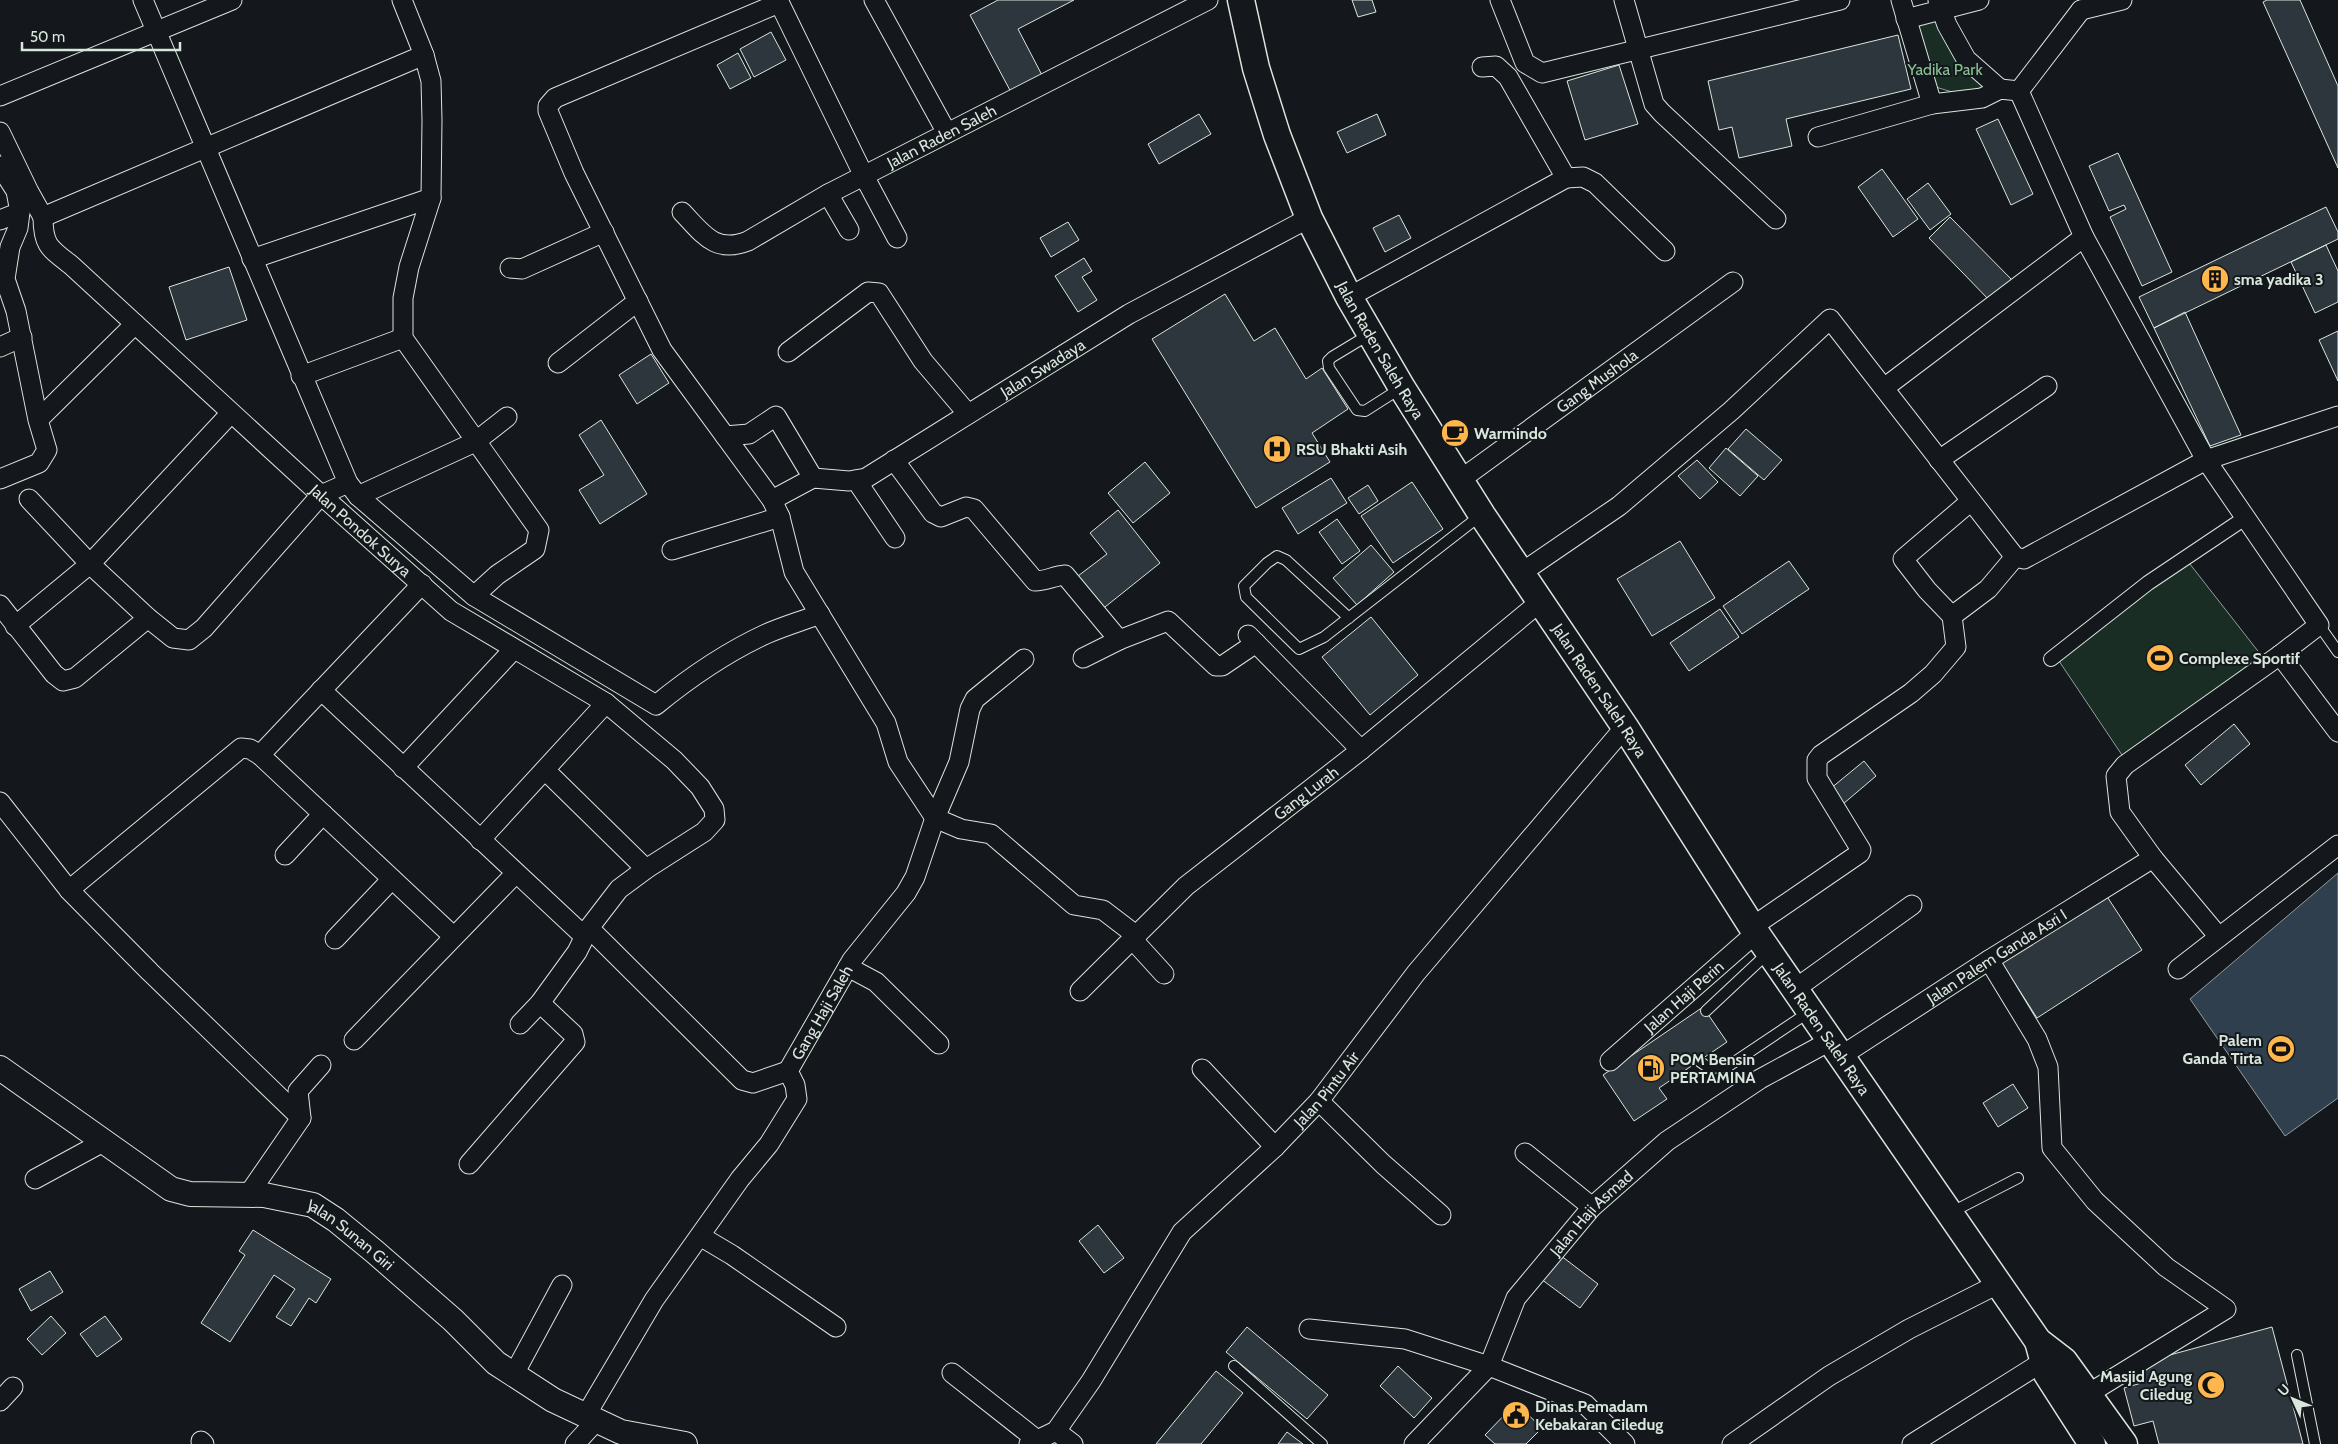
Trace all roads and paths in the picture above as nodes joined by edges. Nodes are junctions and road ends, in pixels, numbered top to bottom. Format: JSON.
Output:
{"nodes":[{"id":1,"x":143,"y":0,"type":"edge"},
{"id":2,"x":232,"y":0,"type":"edge"},
{"id":3,"x":402,"y":0,"type":"edge"},
{"id":4,"x":874,"y":0,"type":"edge"},
{"id":5,"x":1208,"y":0,"type":"edge"},
{"id":6,"x":1241,"y":0,"type":"edge"},
{"id":7,"x":1500,"y":0,"type":"edge"},
{"id":8,"x":1624,"y":0,"type":"edge"},
{"id":9,"x":1840,"y":0,"type":"edge"},
{"id":10,"x":1900,"y":0,"type":"edge"},
{"id":11,"x":1979,"y":0,"type":"edge"},
{"id":12,"x":2122,"y":0,"type":"edge"},
{"id":13,"x":778,"y":1,"type":"edge"},
{"id":14,"x":1939,"y":5,"type":"edge"},
{"id":15,"x":2079,"y":5,"type":"edge"},
{"id":16,"x":1764,"y":9,"type":"edge"},
{"id":17,"x":1906,"y":19,"type":"junction"},
{"id":18,"x":156,"y":31,"type":"junction"},
{"id":19,"x":1637,"y":48,"type":"junction"},
{"id":20,"x":424,"y":55,"type":"junction"},
{"id":21,"x":1482,"y":67,"type":"dead end"},
{"id":22,"x":2000,"y":89,"type":"junction"},
{"id":23,"x":2019,"y":91,"type":"junction"},
{"id":24,"x":0,"y":96,"type":"edge"},
{"id":25,"x":1932,"y":104,"type":"junction"},
{"id":26,"x":0,"y":132,"type":"edge"},
{"id":27,"x":947,"y":133,"type":"junction"},
{"id":28,"x":1818,"y":137,"type":"dead end"},
{"id":29,"x":205,"y":147,"type":"junction"},
{"id":30,"x":0,"y":166,"type":"edge"},
{"id":31,"x":864,"y":176,"type":"junction"},
{"id":32,"x":1566,"y":178,"type":"junction"},
{"id":33,"x":828,"y":194,"type":"junction"},
{"id":34,"x":430,"y":198,"type":"junction"},
{"id":35,"x":20,"y":212,"type":"junction"},
{"id":36,"x":682,"y":212,"type":"dead end"},
{"id":37,"x":43,"y":217,"type":"junction"},
{"id":38,"x":1309,"y":218,"type":"junction"},
{"id":39,"x":1776,"y":219,"type":"dead end"},
{"id":40,"x":0,"y":220,"type":"edge"},
{"id":41,"x":849,"y":230,"type":"dead end"},
{"id":42,"x":604,"y":232,"type":"junction"},
{"id":43,"x":2084,"y":237,"type":"junction"},
{"id":44,"x":897,"y":238,"type":"dead end"},
{"id":45,"x":1665,"y":251,"type":"dead end"},
{"id":46,"x":252,"y":259,"type":"junction"},
{"id":47,"x":510,"y":268,"type":"dead end"},
{"id":48,"x":1733,"y":282,"type":"dead end"},
{"id":49,"x":1349,"y":297,"type":"junction"},
{"id":50,"x":638,"y":301,"type":"junction"},
{"id":51,"x":135,"y":324,"type":"junction"},
{"id":52,"x":1370,"y":334,"type":"junction"},
{"id":53,"x":22,"y":338,"type":"junction"},
{"id":54,"x":403,"y":338,"type":"junction"},
{"id":55,"x":0,"y":347,"type":"edge"},
{"id":56,"x":788,"y":352,"type":"dead end"},
{"id":57,"x":558,"y":363,"type":"dead end"},
{"id":58,"x":301,"y":376,"type":"junction"},
{"id":59,"x":2047,"y":386,"type":"dead end"},
{"id":60,"x":1402,"y":388,"type":"junction"},
{"id":61,"x":1884,"y":388,"type":"junction"},
{"id":62,"x":231,"y":413,"type":"junction"},
{"id":63,"x":968,"y":414,"type":"junction"},
{"id":64,"x":2338,"y":416,"type":"edge"},
{"id":65,"x":507,"y":417,"type":"dead end"},
{"id":66,"x":39,"y":419,"type":"dead end"},
{"id":67,"x":725,"y":436,"type":"junction"},
{"id":68,"x":475,"y":442,"type":"junction"},
{"id":69,"x":894,"y":460,"type":"junction"},
{"id":70,"x":1939,"y":460,"type":"junction"},
{"id":71,"x":2206,"y":460,"type":"junction"},
{"id":72,"x":813,"y":478,"type":"junction"},
{"id":73,"x":0,"y":480,"type":"edge"},
{"id":74,"x":856,"y":480,"type":"junction"},
{"id":75,"x":1460,"y":480,"type":"junction"},
{"id":76,"x":353,"y":490,"type":"junction"},
{"id":77,"x":321,"y":495,"type":"junction"},
{"id":78,"x":29,"y":499,"type":"dead end"},
{"id":79,"x":772,"y":500,"type":"junction"},
{"id":80,"x":1971,"y":501,"type":"junction"},
{"id":81,"x":1482,"y":515,"type":"junction"},
{"id":82,"x":780,"y":518,"type":"junction"},
{"id":83,"x":2239,"y":522,"type":"dead end"},
{"id":84,"x":895,"y":538,"type":"dead end"},
{"id":85,"x":672,"y":550,"type":"dead end"},
{"id":86,"x":2015,"y":557,"type":"junction"},
{"id":87,"x":90,"y":564,"type":"junction"},
{"id":88,"x":1521,"y":573,"type":"junction"},
{"id":89,"x":422,"y":584,"type":"junction"},
{"id":90,"x":474,"y":596,"type":"junction"},
{"id":91,"x":1540,"y":602,"type":"junction"},
{"id":92,"x":0,"y":605,"type":"edge"},
{"id":93,"x":820,"y":614,"type":"junction"},
{"id":94,"x":1952,"y":616,"type":"junction"},
{"id":95,"x":148,"y":618,"type":"junction"},
{"id":96,"x":1349,"y":618,"type":"junction"},
{"id":97,"x":15,"y":626,"type":"junction"},
{"id":98,"x":2319,"y":626,"type":"junction"},
{"id":99,"x":1119,"y":640,"type":"junction"},
{"id":100,"x":514,"y":649,"type":"junction"},
{"id":101,"x":2338,"y":652,"type":"edge"},
{"id":102,"x":2280,"y":656,"type":"junction"},
{"id":103,"x":1084,"y":658,"type":"dead end"},
{"id":104,"x":1024,"y":659,"type":"dead end"},
{"id":105,"x":2051,"y":659,"type":"dead end"},
{"id":106,"x":321,"y":690,"type":"junction"},
{"id":107,"x":606,"y":703,"type":"junction"},
{"id":108,"x":1625,"y":727,"type":"junction"},
{"id":109,"x":2338,"y":732,"type":"edge"},
{"id":110,"x":1360,"y":750,"type":"junction"},
{"id":111,"x":260,"y":754,"type":"junction"},
{"id":112,"x":403,"y":768,"type":"junction"},
{"id":113,"x":545,"y":770,"type":"junction"},
{"id":114,"x":0,"y":802,"type":"edge"},
{"id":115,"x":323,"y":814,"type":"junction"},
{"id":116,"x":935,"y":818,"type":"junction"},
{"id":117,"x":480,"y":840,"type":"junction"},
{"id":118,"x":2338,"y":845,"type":"edge"},
{"id":119,"x":285,"y":855,"type":"dead end"},
{"id":120,"x":2154,"y":858,"type":"junction"},
{"id":121,"x":646,"y":868,"type":"junction"},
{"id":122,"x":516,"y":872,"type":"junction"},
{"id":123,"x":392,"y":879,"type":"junction"},
{"id":124,"x":69,"y":890,"type":"junction"},
{"id":125,"x":1912,"y":905,"type":"dead end"},
{"id":126,"x":587,"y":932,"type":"junction"},
{"id":127,"x":453,"y":936,"type":"junction"},
{"id":128,"x":1759,"y":937,"type":"junction"},
{"id":129,"x":1135,"y":938,"type":"junction"},
{"id":130,"x":2219,"y":938,"type":"junction"},
{"id":131,"x":335,"y":939,"type":"dead end"},
{"id":132,"x":1989,"y":960,"type":"junction"},
{"id":133,"x":848,"y":967,"type":"junction"},
{"id":134,"x":2178,"y":968,"type":"dead end"},
{"id":135,"x":1164,"y":974,"type":"dead end"},
{"id":136,"x":1795,"y":989,"type":"junction"},
{"id":137,"x":1080,"y":990,"type":"dead end"},
{"id":138,"x":540,"y":1003,"type":"junction"},
{"id":139,"x":1706,"y":1011,"type":"dead end"},
{"id":140,"x":1810,"y":1011,"type":"junction"},
{"id":141,"x":520,"y":1024,"type":"dead end"},
{"id":142,"x":354,"y":1040,"type":"dead end"},
{"id":143,"x":939,"y":1044,"type":"dead end"},
{"id":144,"x":1836,"y":1049,"type":"junction"},
{"id":145,"x":1610,"y":1061,"type":"dead end"},
{"id":146,"x":1699,"y":1061,"type":"dead end"},
{"id":147,"x":321,"y":1065,"type":"dead end"},
{"id":148,"x":0,"y":1068,"type":"edge"},
{"id":149,"x":1202,"y":1069,"type":"dead end"},
{"id":150,"x":788,"y":1071,"type":"junction"},
{"id":151,"x":1319,"y":1101,"type":"junction"},
{"id":152,"x":301,"y":1118,"type":"junction"},
{"id":153,"x":105,"y":1141,"type":"junction"},
{"id":154,"x":1276,"y":1147,"type":"junction"},
{"id":155,"x":1524,"y":1153,"type":"dead end"},
{"id":156,"x":469,"y":1164,"type":"dead end"},
{"id":157,"x":2018,"y":1178,"type":"dead end"},
{"id":158,"x":35,"y":1179,"type":"dead end"},
{"id":159,"x":248,"y":1195,"type":"junction"},
{"id":160,"x":1592,"y":1207,"type":"junction"},
{"id":161,"x":1950,"y":1214,"type":"junction"},
{"id":162,"x":1441,"y":1215,"type":"dead end"},
{"id":163,"x":700,"y":1236,"type":"junction"},
{"id":164,"x":1998,"y":1284,"type":"junction"},
{"id":165,"x":562,"y":1285,"type":"dead end"},
{"id":166,"x":836,"y":1327,"type":"dead end"},
{"id":167,"x":1309,"y":1329,"type":"dead end"},
{"id":168,"x":2041,"y":1351,"type":"junction"},
{"id":169,"x":2297,"y":1355,"type":"dead end"},
{"id":170,"x":1234,"y":1366,"type":"dead end"},
{"id":171,"x":1490,"y":1366,"type":"junction"},
{"id":172,"x":952,"y":1373,"type":"dead end"},
{"id":173,"x":514,"y":1374,"type":"junction"},
{"id":174,"x":2088,"y":1394,"type":"junction"},
{"id":175,"x":592,"y":1418,"type":"junction"},
{"id":176,"x":1056,"y":1431,"type":"junction"},
{"id":177,"x":1033,"y":1442,"type":"edge"},
{"id":178,"x":575,"y":1444,"type":"edge"},
{"id":179,"x":685,"y":1444,"type":"edge"},
{"id":180,"x":1073,"y":1444,"type":"edge"},
{"id":181,"x":1322,"y":1444,"type":"edge"},
{"id":182,"x":1414,"y":1444,"type":"edge"},
{"id":183,"x":1625,"y":1444,"type":"edge"},
{"id":184,"x":1732,"y":1444,"type":"edge"},
{"id":185,"x":1912,"y":1444,"type":"edge"},
{"id":186,"x":2092,"y":1444,"type":"edge"},
{"id":187,"x":2124,"y":1444,"type":"edge"},
{"id":188,"x":2315,"y":1444,"type":"edge"}],
"edges":[{"from":1,"to":18,"type":"street"},
{"from":2,"to":18,"type":"street"},
{"from":3,"to":20,"type":"street"},
{"from":4,"to":27,"type":"street"},
{"from":5,"to":27,"type":"street","name":"Jalan Raden Saleh"},
{"from":6,"to":38,"type":"main road","name":"Jalan Raden Saleh Raya"},
{"from":7,"to":19,"type":"street"},
{"from":8,"to":19,"type":"street"},
{"from":9,"to":16,"type":"street"},
{"from":10,"to":17,"type":"street"},
{"from":11,"to":14,"type":"street"},
{"from":12,"to":15,"type":"street"},
{"from":13,"to":31,"type":"street"},
{"from":13,"to":42,"type":"street"},
{"from":14,"to":17,"type":"street"},
{"from":14,"to":22,"type":"street"},
{"from":15,"to":23,"type":"street"},
{"from":16,"to":19,"type":"street"},
{"from":17,"to":25,"type":"street"},
{"from":18,"to":24,"type":"street"},
{"from":18,"to":29,"type":"street"},
{"from":19,"to":39,"type":"street"},
{"from":20,"to":29,"type":"street"},
{"from":20,"to":34,"type":"street"},
{"from":21,"to":32,"type":"street"},
{"from":22,"to":23,"type":"street"},
{"from":22,"to":25,"type":"street"},
{"from":23,"to":43,"type":"street"},
{"from":25,"to":28,"type":"street"},
{"from":26,"to":37,"type":"street"},
{"from":27,"to":31,"type":"street","name":"Jalan Raden Saleh"},
{"from":29,"to":37,"type":"street"},
{"from":29,"to":46,"type":"street"},
{"from":30,"to":35,"type":"street"},
{"from":31,"to":33,"type":"street","name":"Jalan Raden Saleh"},
{"from":31,"to":44,"type":"street"},
{"from":32,"to":45,"type":"street"},
{"from":32,"to":49,"type":"street"},
{"from":33,"to":36,"type":"street","name":"Jalan Raden Saleh"},
{"from":33,"to":41,"type":"street"},
{"from":34,"to":46,"type":"street"},
{"from":34,"to":54,"type":"street"},
{"from":35,"to":40,"type":"street"},
{"from":35,"to":53,"type":"street"},
{"from":37,"to":51,"type":"street","name":"Jalan Pondok Surya"},
{"from":38,"to":49,"type":"main road","name":"Jalan Raden Saleh Raya"},
{"from":38,"to":63,"type":"street","name":"Jalan Swadaya"},
{"from":42,"to":47,"type":"street"},
{"from":42,"to":50,"type":"street"},
{"from":43,"to":61,"type":"street"},
{"from":43,"to":71,"type":"street"},
{"from":46,"to":58,"type":"street"},
{"from":48,"to":75,"type":"street","name":"Gang Mushola"},
{"from":49,"to":52,"type":"main road","name":"Jalan Raden Saleh Raya"},
{"from":50,"to":57,"type":"street"},
{"from":50,"to":67,"type":"street"},
{"from":51,"to":62,"type":"street","name":"Jalan Pondok Surya"},
{"from":51,"to":66,"type":"street"},
{"from":52,"to":60,"type":"main road","name":"Jalan Raden Saleh Raya"},
{"from":52,"to":60,"type":"lane"},
{"from":53,"to":55,"type":"street"},
{"from":53,"to":73,"type":"street"},
{"from":54,"to":58,"type":"street"},
{"from":54,"to":68,"type":"street"},
{"from":56,"to":63,"type":"street"},
{"from":58,"to":76,"type":"street"},
{"from":59,"to":70,"type":"street"},
{"from":60,"to":75,"type":"main road","name":"Jalan Raden Saleh Raya"},
{"from":61,"to":70,"type":"street"},
{"from":61,"to":88,"type":"street"},
{"from":62,"to":77,"type":"street","name":"Jalan Pondok Surya"},
{"from":62,"to":87,"type":"street"},
{"from":63,"to":69,"type":"street","name":"Jalan Swadaya"},
{"from":64,"to":71,"type":"street"},
{"from":65,"to":68,"type":"street"},
{"from":67,"to":72,"type":"street"},
{"from":67,"to":79,"type":"street"},
{"from":68,"to":76,"type":"street"},
{"from":68,"to":90,"type":"street"},
{"from":69,"to":74,"type":"street","name":"Jalan Swadaya"},
{"from":69,"to":99,"type":"street"},
{"from":70,"to":80,"type":"street"},
{"from":71,"to":86,"type":"street"},
{"from":71,"to":98,"type":"street"},
{"from":72,"to":74,"type":"street","name":"Jalan Swadaya"},
{"from":72,"to":79,"type":"street"},
{"from":74,"to":84,"type":"street"},
{"from":75,"to":81,"type":"main road","name":"Jalan Raden Saleh Raya"},
{"from":76,"to":77,"type":"street"},
{"from":76,"to":90,"type":"street"},
{"from":77,"to":89,"type":"street","name":"Jalan Pondok Surya"},
{"from":77,"to":95,"type":"street"},
{"from":78,"to":87,"type":"street"},
{"from":79,"to":82,"type":"street"},
{"from":80,"to":86,"type":"street"},
{"from":80,"to":94,"type":"street"},
{"from":81,"to":88,"type":"main road","name":"Jalan Raden Saleh Raya"},
{"from":81,"to":96,"type":"lane"},
{"from":82,"to":85,"type":"street"},
{"from":82,"to":93,"type":"street"},
{"from":83,"to":105,"type":"street"},
{"from":86,"to":94,"type":"street"},
{"from":87,"to":95,"type":"street"},
{"from":87,"to":97,"type":"street"},
{"from":88,"to":91,"type":"main road","name":"Jalan Raden Saleh Raya"},
{"from":89,"to":100,"type":"street","name":"Jalan Pondok Surya"},
{"from":89,"to":106,"type":"street"},
{"from":90,"to":93,"type":"street"},
{"from":91,"to":108,"type":"main road","name":"Jalan Raden Saleh Raya"},
{"from":91,"to":110,"type":"street","name":"Gang Lurah"},
{"from":92,"to":97,"type":"street"},
{"from":93,"to":116,"type":"street"},
{"from":94,"to":128,"type":"street","name":"Jalan Haji Perin"},
{"from":95,"to":97,"type":"street"},
{"from":96,"to":96,"type":"lane"},
{"from":98,"to":101,"type":"lane"},
{"from":98,"to":102,"type":"street"},
{"from":99,"to":103,"type":"street"},
{"from":99,"to":110,"type":"street"},
{"from":100,"to":107,"type":"street","name":"Jalan Pondok Surya"},
{"from":100,"to":112,"type":"street"},
{"from":102,"to":109,"type":"street"},
{"from":102,"to":120,"type":"street"},
{"from":104,"to":116,"type":"street","name":"Gang Haji Saleh"},
{"from":106,"to":111,"type":"street"},
{"from":106,"to":112,"type":"street"},
{"from":107,"to":113,"type":"street"},
{"from":107,"to":121,"type":"street","name":"Jalan Pondok Surya"},
{"from":108,"to":128,"type":"main road","name":"Jalan Raden Saleh Raya"},
{"from":108,"to":151,"type":"street","name":"Jalan Pintu Air"},
{"from":110,"to":129,"type":"street","name":"Gang Lurah"},
{"from":111,"to":115,"type":"street"},
{"from":111,"to":124,"type":"street"},
{"from":112,"to":117,"type":"street"},
{"from":113,"to":117,"type":"street"},
{"from":113,"to":121,"type":"street"},
{"from":114,"to":124,"type":"street"},
{"from":115,"to":119,"type":"street"},
{"from":115,"to":123,"type":"street"},
{"from":116,"to":129,"type":"street"},
{"from":116,"to":133,"type":"street","name":"Gang Haji Saleh"},
{"from":117,"to":122,"type":"street"},
{"from":118,"to":130,"type":"street"},
{"from":120,"to":130,"type":"street"},
{"from":120,"to":132,"type":"street","name":"Jalan Palem Ganda Asri I"},
{"from":121,"to":126,"type":"street"},
{"from":122,"to":126,"type":"street"},
{"from":122,"to":127,"type":"street"},
{"from":123,"to":127,"type":"street"},
{"from":123,"to":131,"type":"street"},
{"from":124,"to":152,"type":"street"},
{"from":125,"to":136,"type":"street"},
{"from":126,"to":138,"type":"street"},
{"from":126,"to":150,"type":"street"},
{"from":127,"to":142,"type":"street"},
{"from":128,"to":136,"type":"main road","name":"Jalan Raden Saleh Raya"},
{"from":128,"to":139,"type":"lane"},
{"from":128,"to":145,"type":"street","name":"Jalan Haji Perin"},
{"from":129,"to":135,"type":"street"},
{"from":129,"to":137,"type":"street","name":"Gang Lurah"},
{"from":130,"to":134,"type":"street"},
{"from":132,"to":144,"type":"street","name":"Jalan Palem Ganda Asri I"},
{"from":132,"to":174,"type":"street"},
{"from":133,"to":143,"type":"street"},
{"from":133,"to":150,"type":"street","name":"Gang Haji Saleh"},
{"from":136,"to":140,"type":"main road","name":"Jalan Raden Saleh Raya"},
{"from":138,"to":141,"type":"street"},
{"from":138,"to":156,"type":"street"},
{"from":140,"to":144,"type":"main road","name":"Jalan Raden Saleh Raya"},
{"from":140,"to":146,"type":"lane"},
{"from":144,"to":160,"type":"street","name":"Jalan Haji Asmad"},
{"from":144,"to":161,"type":"main road","name":"Jalan Raden Saleh Raya"},
{"from":147,"to":152,"type":"street"},
{"from":148,"to":153,"type":"street","name":"Jalan Sunan Giri"},
{"from":149,"to":154,"type":"street"},
{"from":150,"to":163,"type":"street","name":"Gang Haji Saleh"},
{"from":151,"to":154,"type":"street","name":"Jalan Pintu Air"},
{"from":151,"to":162,"type":"street"},
{"from":152,"to":159,"type":"street"},
{"from":153,"to":158,"type":"street"},
{"from":153,"to":159,"type":"street","name":"Jalan Sunan Giri"},
{"from":154,"to":176,"type":"street","name":"Jalan Pintu Air"},
{"from":155,"to":160,"type":"street"},
{"from":157,"to":161,"type":"lane"},
{"from":159,"to":173,"type":"street","name":"Jalan Sunan Giri"},
{"from":160,"to":171,"type":"street","name":"Jalan Haji Asmad"},
{"from":161,"to":164,"type":"main road","name":"Jalan Raden Saleh Raya"},
{"from":163,"to":166,"type":"street"},
{"from":163,"to":175,"type":"street","name":"Gang Haji Saleh"},
{"from":164,"to":168,"type":"main road","name":"Jalan Raden Saleh Raya"},
{"from":164,"to":184,"type":"street"},
{"from":165,"to":173,"type":"street"},
{"from":167,"to":171,"type":"street"},
{"from":168,"to":174,"type":"main road","name":"Jalan Raden Saleh Raya"},
{"from":168,"to":185,"type":"street"},
{"from":168,"to":186,"type":"main road","name":"Jalan Raden Saleh Raya"},
{"from":169,"to":188,"type":"lane"},
{"from":170,"to":181,"type":"lane"},
{"from":171,"to":182,"type":"street","name":"Jalan Haji Asmad"},
{"from":171,"to":183,"type":"street"},
{"from":172,"to":177,"type":"street"},
{"from":173,"to":175,"type":"street","name":"Jalan Sunan Giri"},
{"from":174,"to":187,"type":"main road","name":"Jalan Raden Saleh Raya"},
{"from":175,"to":178,"type":"street","name":"Gang Haji Saleh"},
{"from":175,"to":179,"type":"street","name":"Jalan Sunan Giri"},
{"from":176,"to":177,"type":"street","name":"Jalan Pintu Air"},
{"from":176,"to":180,"type":"street"}]}
